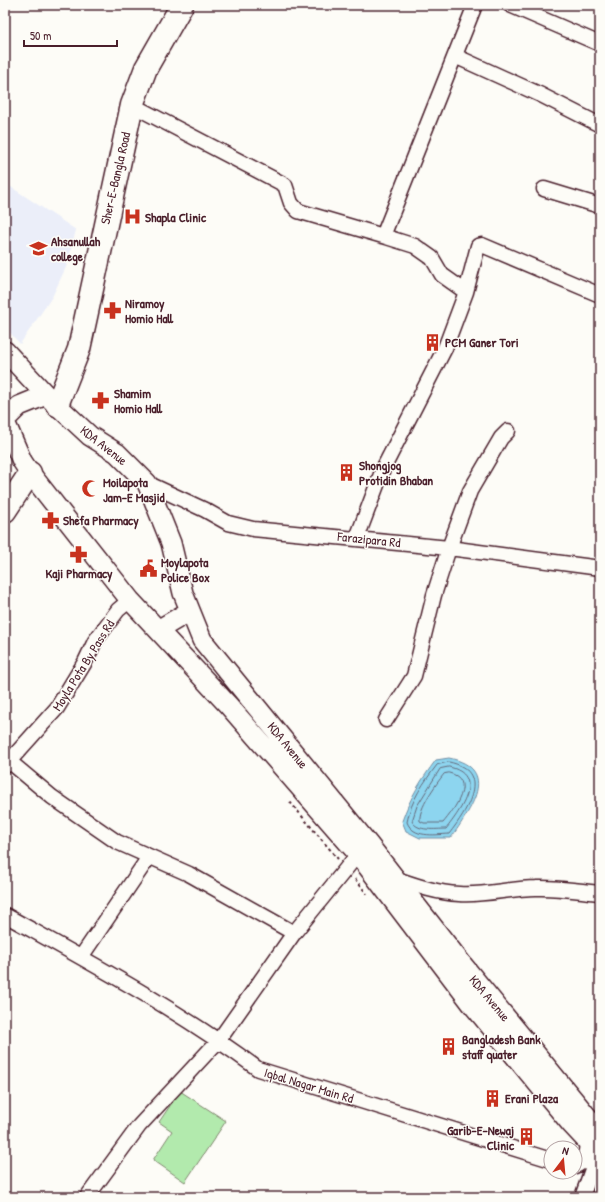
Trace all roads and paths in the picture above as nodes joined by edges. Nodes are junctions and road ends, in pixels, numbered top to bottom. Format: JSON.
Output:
{"nodes":[{"id":1,"x":182,"y":5,"type":"edge"},
{"id":2,"x":475,"y":5,"type":"edge"},
{"id":3,"x":510,"y":5,"type":"edge"},
{"id":4,"x":600,"y":44,"type":"edge"},
{"id":5,"x":455,"y":56,"type":"junction"},
{"id":6,"x":132,"y":105,"type":"junction"},
{"id":7,"x":600,"y":125,"type":"edge"},
{"id":8,"x":544,"y":189,"type":"dead end"},
{"id":9,"x":600,"y":206,"type":"edge"},
{"id":10,"x":383,"y":236,"type":"junction"},
{"id":11,"x":466,"y":292,"type":"junction"},
{"id":12,"x":600,"y":295,"type":"edge"},
{"id":13,"x":5,"y":351,"type":"edge"},
{"id":14,"x":51,"y":400,"type":"junction"},
{"id":15,"x":5,"y":421,"type":"edge"},
{"id":16,"x":508,"y":431,"type":"dead end"},
{"id":17,"x":26,"y":467,"type":"junction"},
{"id":18,"x":147,"y":483,"type":"junction"},
{"id":19,"x":5,"y":484,"type":"edge"},
{"id":20,"x":5,"y":511,"type":"edge"},
{"id":21,"x":357,"y":538,"type":"junction"},
{"id":22,"x":449,"y":548,"type":"junction"},
{"id":23,"x":600,"y":568,"type":"edge"},
{"id":24,"x":130,"y":600,"type":"junction"},
{"id":25,"x":190,"y":611,"type":"junction"},
{"id":26,"x":158,"y":630,"type":"junction"},
{"id":27,"x":386,"y":720,"type":"dead end"},
{"id":28,"x":7,"y":763,"type":"edge"},
{"id":29,"x":286,"y":797,"type":"dead end"},
{"id":30,"x":358,"y":854,"type":"junction"},
{"id":31,"x":149,"y":857,"type":"junction"},
{"id":32,"x":346,"y":869,"type":"junction"},
{"id":33,"x":397,"y":879,"type":"junction"},
{"id":34,"x":600,"y":893,"type":"edge"},
{"id":35,"x":372,"y":900,"type":"dead end"},
{"id":36,"x":5,"y":915,"type":"edge"},
{"id":37,"x":294,"y":933,"type":"junction"},
{"id":38,"x":81,"y":957,"type":"junction"},
{"id":39,"x":219,"y":1040,"type":"junction"},
{"id":40,"x":597,"y":1146,"type":"edge"},
{"id":41,"x":543,"y":1158,"type":"edge"},
{"id":42,"x":583,"y":1160,"type":"edge"},
{"id":43,"x":87,"y":1197,"type":"edge"},
{"id":44,"x":582,"y":1197,"type":"edge"}],
"edges":[{"from":1,"to":6,"type":"highway","name":"Sher-E-Bangla Road"},
{"from":2,"to":5,"type":"street"},
{"from":3,"to":4,"type":"street"},
{"from":5,"to":7,"type":"street"},
{"from":5,"to":10,"type":"street"},
{"from":6,"to":10,"type":"street"},
{"from":6,"to":14,"type":"highway","name":"Sher-E-Bangla Road"},
{"from":8,"to":9,"type":"street"},
{"from":10,"to":11,"type":"street"},
{"from":11,"to":12,"type":"street"},
{"from":11,"to":21,"type":"street"},
{"from":13,"to":14,"type":"main road","name":"KDA Avenue"},
{"from":14,"to":15,"type":"main road"},
{"from":14,"to":18,"type":"main road","name":"KDA Avenue"},
{"from":15,"to":17,"type":"main road","name":"KDA Avenue"},
{"from":16,"to":22,"type":"street"},
{"from":17,"to":19,"type":"highway"},
{"from":17,"to":20,"type":"highway"},
{"from":17,"to":24,"type":"main road","name":"KDA Avenue"},
{"from":18,"to":21,"type":"street","name":"Farazipara Rd"},
{"from":18,"to":25,"type":"main road","name":"KDA Avenue"},
{"from":21,"to":22,"type":"street","name":"Farazipara Rd"},
{"from":22,"to":23,"type":"street","name":"Farazipara Rd"},
{"from":22,"to":27,"type":"street"},
{"from":24,"to":26,"type":"main road","name":"KDA Avenue"},
{"from":24,"to":28,"type":"street","name":"Moyla Pota By Pass Rd"},
{"from":25,"to":26,"type":"main road"},
{"from":25,"to":33,"type":"main road","name":"KDA Avenue"},
{"from":26,"to":30,"type":"main road","name":"KDA Avenue"},
{"from":28,"to":31,"type":"street"},
{"from":29,"to":32,"type":"path"},
{"from":30,"to":32,"type":"street"},
{"from":30,"to":40,"type":"main road","name":"KDA Avenue"},
{"from":31,"to":37,"type":"street"},
{"from":31,"to":38,"type":"street"},
{"from":32,"to":35,"type":"path"},
{"from":32,"to":37,"type":"street"},
{"from":33,"to":34,"type":"street"},
{"from":33,"to":40,"type":"main road","name":"KDA Avenue"},
{"from":36,"to":38,"type":"street","name":"Iqbal Nagar Main Rd"},
{"from":37,"to":39,"type":"street"},
{"from":38,"to":39,"type":"street","name":"Iqbal Nagar Main Rd"},
{"from":39,"to":41,"type":"street","name":"Iqbal Nagar Main Rd"},
{"from":39,"to":43,"type":"street"},
{"from":40,"to":42,"type":"street"},
{"from":40,"to":44,"type":"street"}]}
